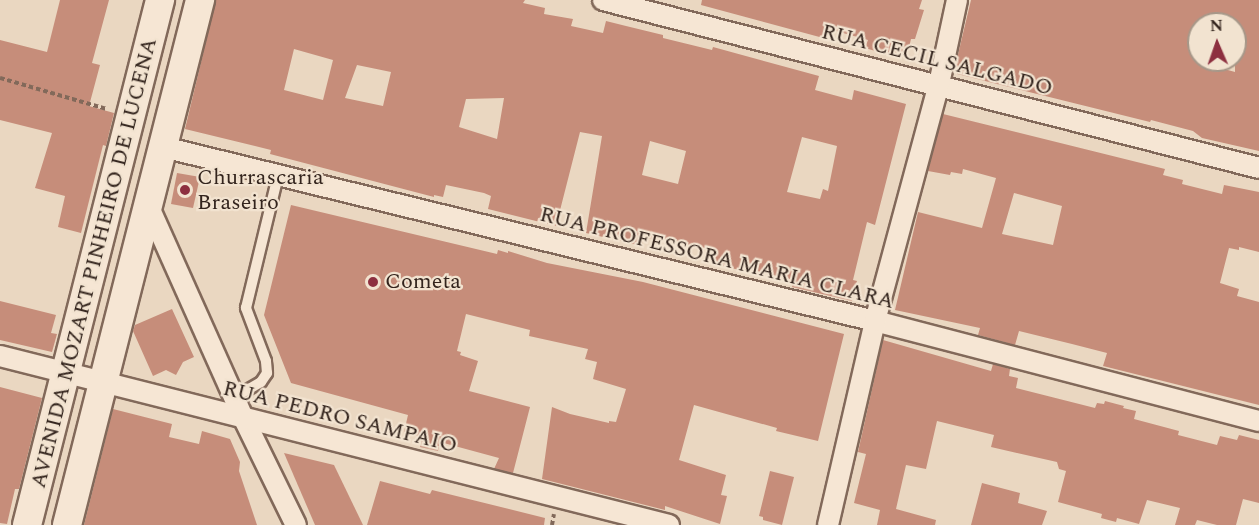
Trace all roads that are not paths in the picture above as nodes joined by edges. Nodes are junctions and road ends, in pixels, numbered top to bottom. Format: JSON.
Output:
{"nodes":[{"id":1,"x":160,"y":0,"type":"edge"},
{"id":2,"x":200,"y":0,"type":"edge"},
{"id":3,"x":603,"y":0,"type":"edge"},
{"id":4,"x":957,"y":0,"type":"edge"},
{"id":5,"x":939,"y":84,"type":"junction"},
{"id":6,"x":163,"y":147,"type":"junction"},
{"id":7,"x":1259,"y":168,"type":"edge"},
{"id":8,"x":278,"y":176,"type":"junction"},
{"id":9,"x":148,"y":205,"type":"junction"},
{"id":10,"x":875,"y":321,"type":"junction"},
{"id":11,"x":0,"y":356,"type":"edge"},
{"id":12,"x":66,"y":372,"type":"junction"},
{"id":13,"x":103,"y":381,"type":"junction"},
{"id":14,"x":235,"y":397,"type":"junction"},
{"id":15,"x":243,"y":417,"type":"junction"},
{"id":16,"x":1259,"y":421,"type":"edge"},
{"id":17,"x":27,"y":525,"type":"edge"},
{"id":18,"x":67,"y":525,"type":"edge"},
{"id":19,"x":296,"y":525,"type":"edge"},
{"id":20,"x":669,"y":525,"type":"edge"},
{"id":21,"x":828,"y":525,"type":"edge"}],
"edges":[{"from":1,"to":12,"type":"main road","name":"AVENIDA MOZART PINHEIRO DE LUCENA"},
{"from":2,"to":6,"type":"main road","name":"AVENIDA MOZART PINHEIRO DE LUCENA"},
{"from":3,"to":5,"type":"street","name":"RUA CECIL SALGADO"},
{"from":4,"to":5,"type":"street"},
{"from":5,"to":7,"type":"street","name":"RUA CECIL SALGADO"},
{"from":5,"to":10,"type":"street"},
{"from":6,"to":8,"type":"street","name":"RUA PROFESSORA MARIA CLARA"},
{"from":6,"to":9,"type":"main road","name":"AVENIDA MOZART PINHEIRO DE LUCENA"},
{"from":8,"to":10,"type":"street","name":"RUA PROFESSORA MARIA CLARA"},
{"from":8,"to":14,"type":"lane"},
{"from":9,"to":13,"type":"main road","name":"AVENIDA MOZART PINHEIRO DE LUCENA"},
{"from":9,"to":14,"type":"street"},
{"from":10,"to":16,"type":"street","name":"RUA PROFESSORA MARIA CLARA"},
{"from":10,"to":21,"type":"street"},
{"from":11,"to":12,"type":"street","name":"RUA PEDRO SAMPAIO"},
{"from":12,"to":13,"type":"street","name":"RUA PEDRO SAMPAIO"},
{"from":12,"to":17,"type":"main road","name":"AVENIDA MOZART PINHEIRO DE LUCENA"},
{"from":13,"to":15,"type":"street","name":"RUA PEDRO SAMPAIO"},
{"from":13,"to":18,"type":"main road","name":"AVENIDA MOZART PINHEIRO DE LUCENA"},
{"from":14,"to":15,"type":"street"},
{"from":15,"to":19,"type":"street"},
{"from":15,"to":20,"type":"street","name":"RUA PEDRO SAMPAIO"}]}
